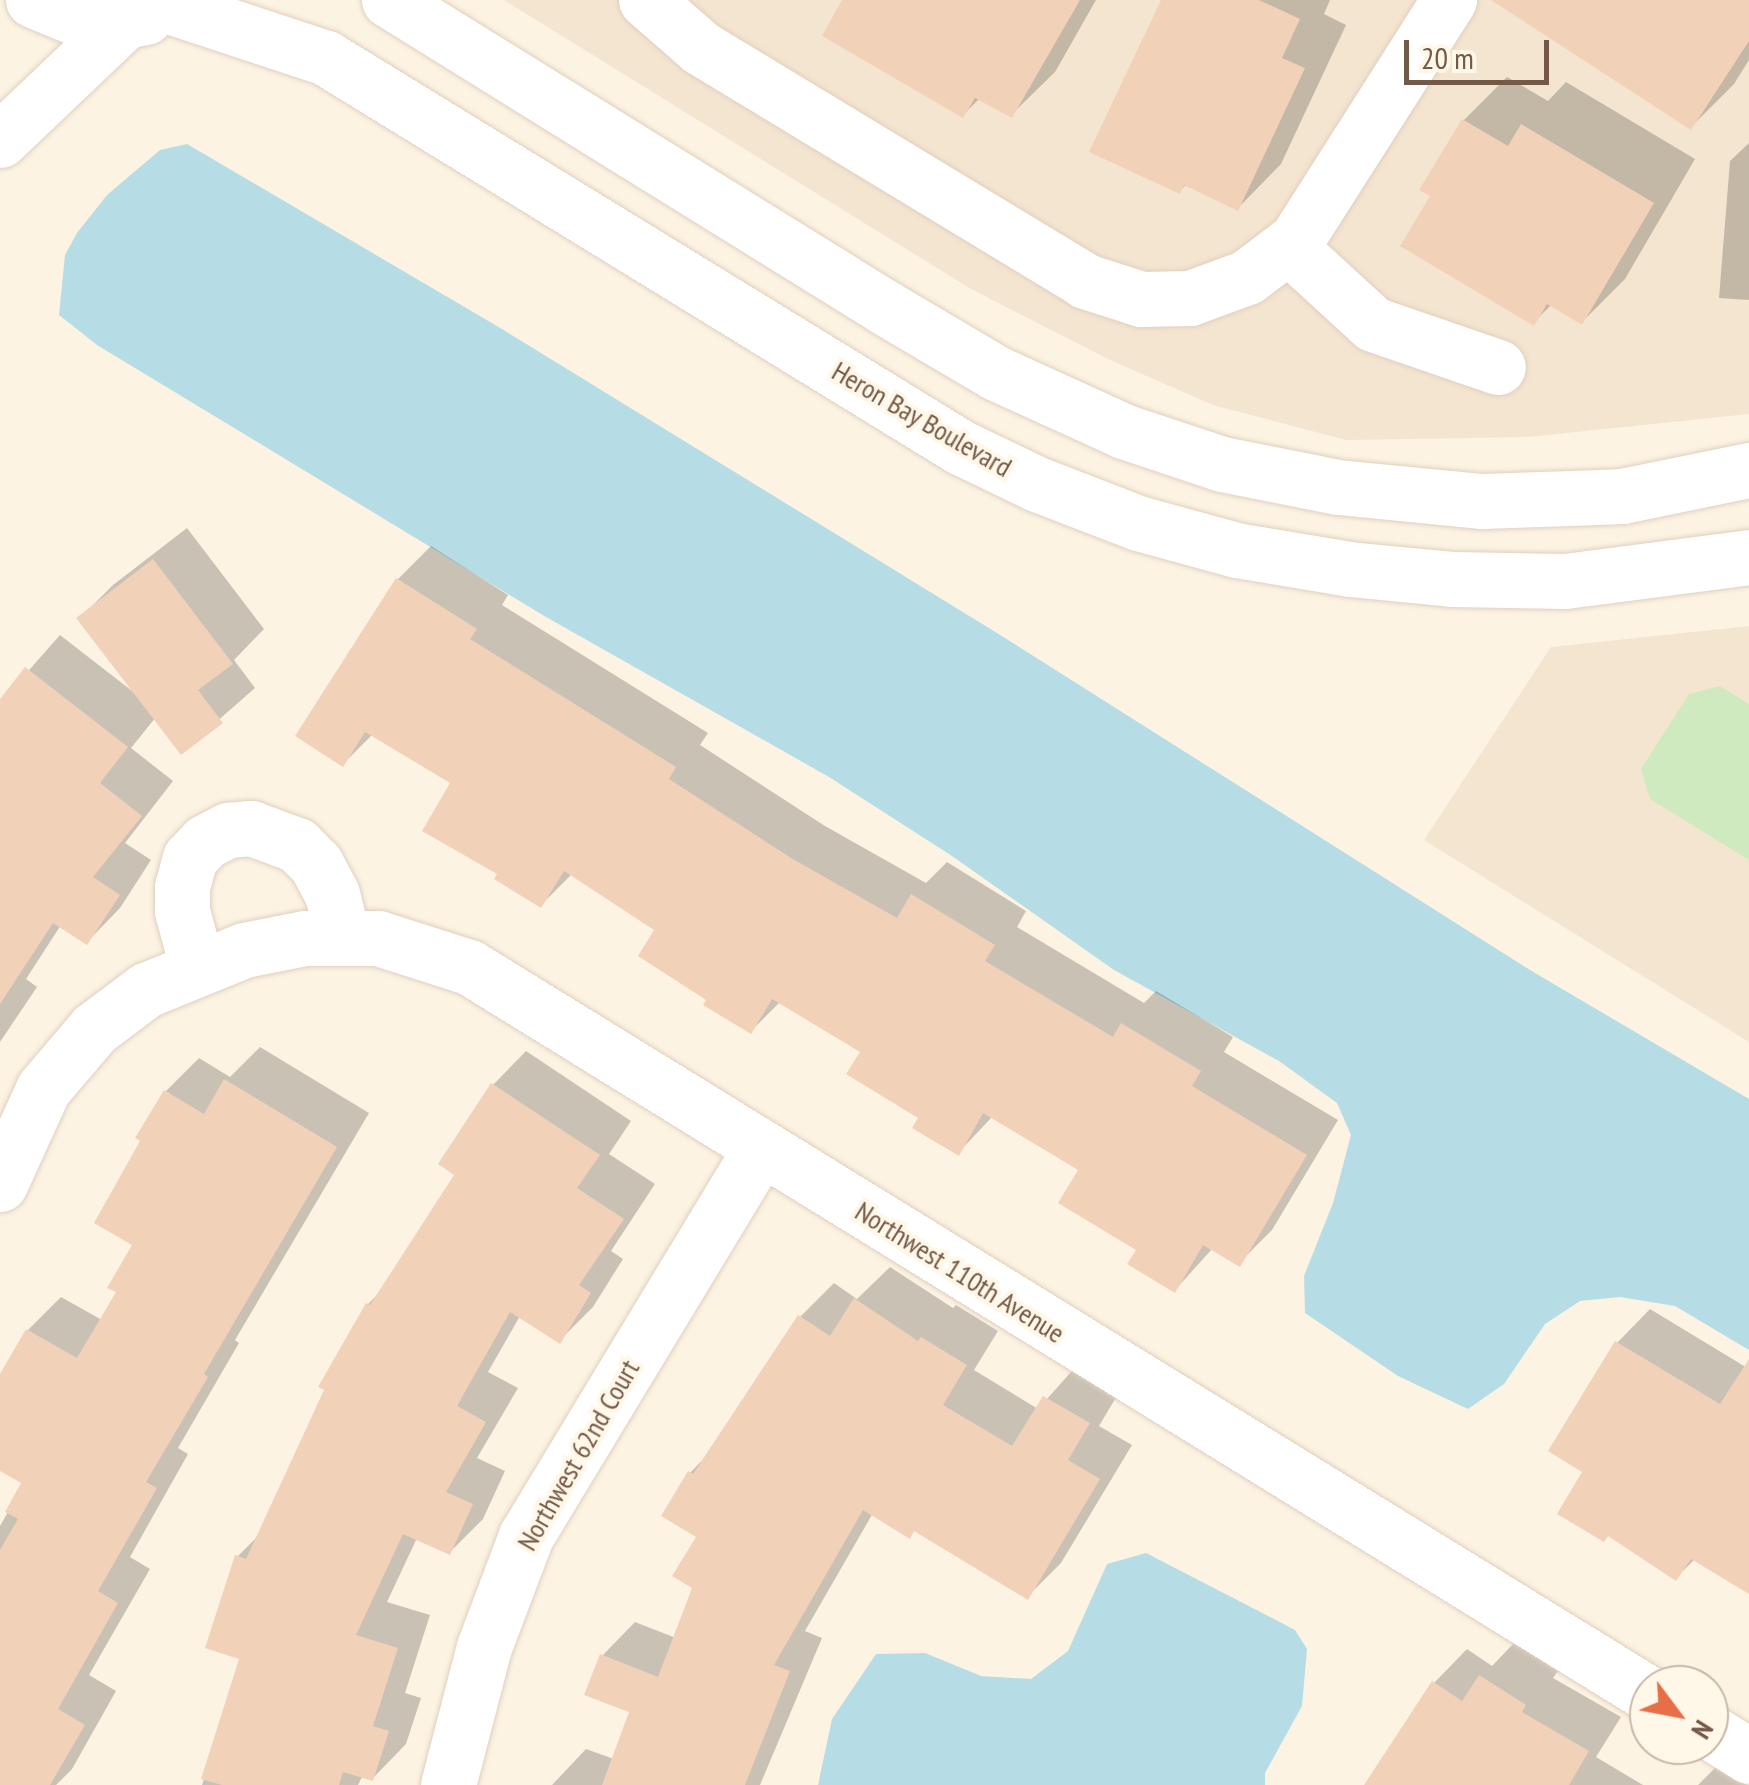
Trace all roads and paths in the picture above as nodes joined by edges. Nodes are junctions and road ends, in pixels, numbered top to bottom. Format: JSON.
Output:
{"nodes":[{"id":1,"x":33,"y":0,"type":"edge"},
{"id":2,"x":389,"y":0,"type":"edge"},
{"id":3,"x":646,"y":0,"type":"edge"},
{"id":4,"x":1449,"y":0,"type":"edge"},
{"id":5,"x":160,"y":9,"type":"edge"},
{"id":6,"x":0,"y":140,"type":"edge"},
{"id":7,"x":1288,"y":246,"type":"junction"},
{"id":8,"x":1498,"y":367,"type":"dead end"},
{"id":9,"x":1749,"y":470,"type":"edge"},
{"id":10,"x":1749,"y":557,"type":"edge"},
{"id":11,"x":343,"y":938,"type":"junction"},
{"id":12,"x":220,"y":958,"type":"junction"},
{"id":13,"x":760,"y":1149,"type":"junction"},
{"id":14,"x":0,"y":1184,"type":"edge"},
{"id":15,"x":1629,"y":1682,"type":"edge"},
{"id":16,"x":448,"y":1785,"type":"edge"}],
"edges":[{"from":1,"to":5,"type":"street","name":"Heron Bay Boulevard"},
{"from":2,"to":9,"type":"street"},
{"from":3,"to":7,"type":"street"},
{"from":4,"to":7,"type":"street"},
{"from":5,"to":6,"type":"street"},
{"from":5,"to":10,"type":"street","name":"Heron Bay Boulevard"},
{"from":7,"to":8,"type":"street"},
{"from":11,"to":12,"type":"street","name":"Northwest 110th Avenue"},
{"from":11,"to":12,"type":"street"},
{"from":11,"to":13,"type":"street","name":"Northwest 110th Avenue"},
{"from":12,"to":14,"type":"street","name":"Northwest 110th Avenue"},
{"from":13,"to":15,"type":"street","name":"Northwest 110th Avenue"},
{"from":13,"to":16,"type":"street","name":"Northwest 62nd Court"}]}
